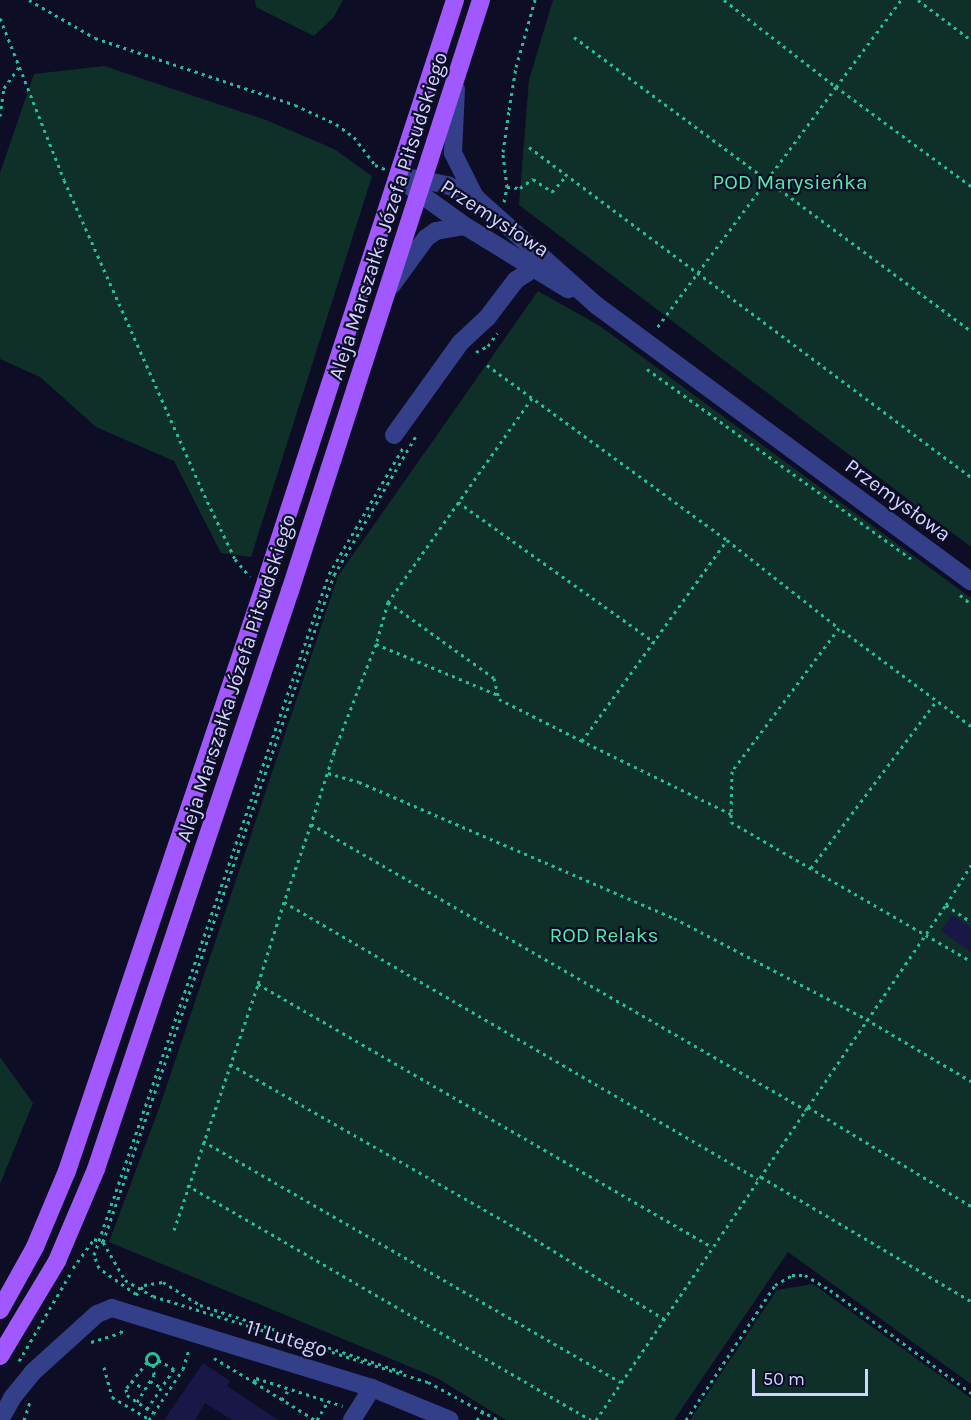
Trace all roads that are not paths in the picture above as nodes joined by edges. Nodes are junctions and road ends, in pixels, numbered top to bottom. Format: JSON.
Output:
{"nodes":[{"id":1,"x":455,"y":0,"type":"edge"},
{"id":2,"x":481,"y":0,"type":"edge"},
{"id":3,"x":456,"y":80,"type":"junction"},
{"id":4,"x":398,"y":175,"type":"junction"},
{"id":5,"x":421,"y":188,"type":"junction"},
{"id":6,"x":476,"y":198,"type":"junction"},
{"id":7,"x":465,"y":226,"type":"junction"},
{"id":8,"x":540,"y":265,"type":"junction"},
{"id":9,"x":386,"y":295,"type":"junction"},
{"id":10,"x":394,"y":435,"type":"dead end"},
{"id":11,"x":964,"y":587,"type":"edge"},
{"id":12,"x":0,"y":1310,"type":"edge"},
{"id":13,"x":0,"y":1356,"type":"edge"},
{"id":14,"x":368,"y":1395,"type":"junction"},
{"id":15,"x":412,"y":1412,"type":"edge"},
{"id":16,"x":0,"y":1420,"type":"edge"},
{"id":17,"x":352,"y":1420,"type":"edge"},
{"id":18,"x":450,"y":1420,"type":"edge"}],
"edges":[{"from":1,"to":4,"type":"main road","name":"Aleja Marszałka Józefa Piłsudskiego"},
{"from":2,"to":3,"type":"main road","name":"Aleja Marszałka Józefa Piłsudskiego"},
{"from":3,"to":5,"type":"main road","name":"Aleja Marszałka Józefa Piłsudskiego"},
{"from":3,"to":6,"type":"street"},
{"from":4,"to":5,"type":"street","name":"Przemysłowa"},
{"from":4,"to":12,"type":"main road","name":"Aleja Marszałka Józefa Piłsudskiego"},
{"from":5,"to":6,"type":"street","name":"Przemysłowa"},
{"from":5,"to":7,"type":"street","name":"Przemysłowa"},
{"from":5,"to":9,"type":"main road","name":"Aleja Marszałka Józefa Piłsudskiego"},
{"from":6,"to":8,"type":"street","name":"Przemysłowa"},
{"from":7,"to":8,"type":"street","name":"Przemysłowa"},
{"from":7,"to":9,"type":"street"},
{"from":8,"to":10,"type":"street"},
{"from":8,"to":11,"type":"street","name":"Przemysłowa"},
{"from":9,"to":13,"type":"main road","name":"Aleja Marszałka Józefa Piłsudskiego"},
{"from":14,"to":15,"type":"street","name":"11 Lutego"},
{"from":14,"to":16,"type":"street","name":"11 Lutego"},
{"from":14,"to":17,"type":"street"},
{"from":15,"to":18,"type":"street","name":"11 Lutego"}]}
